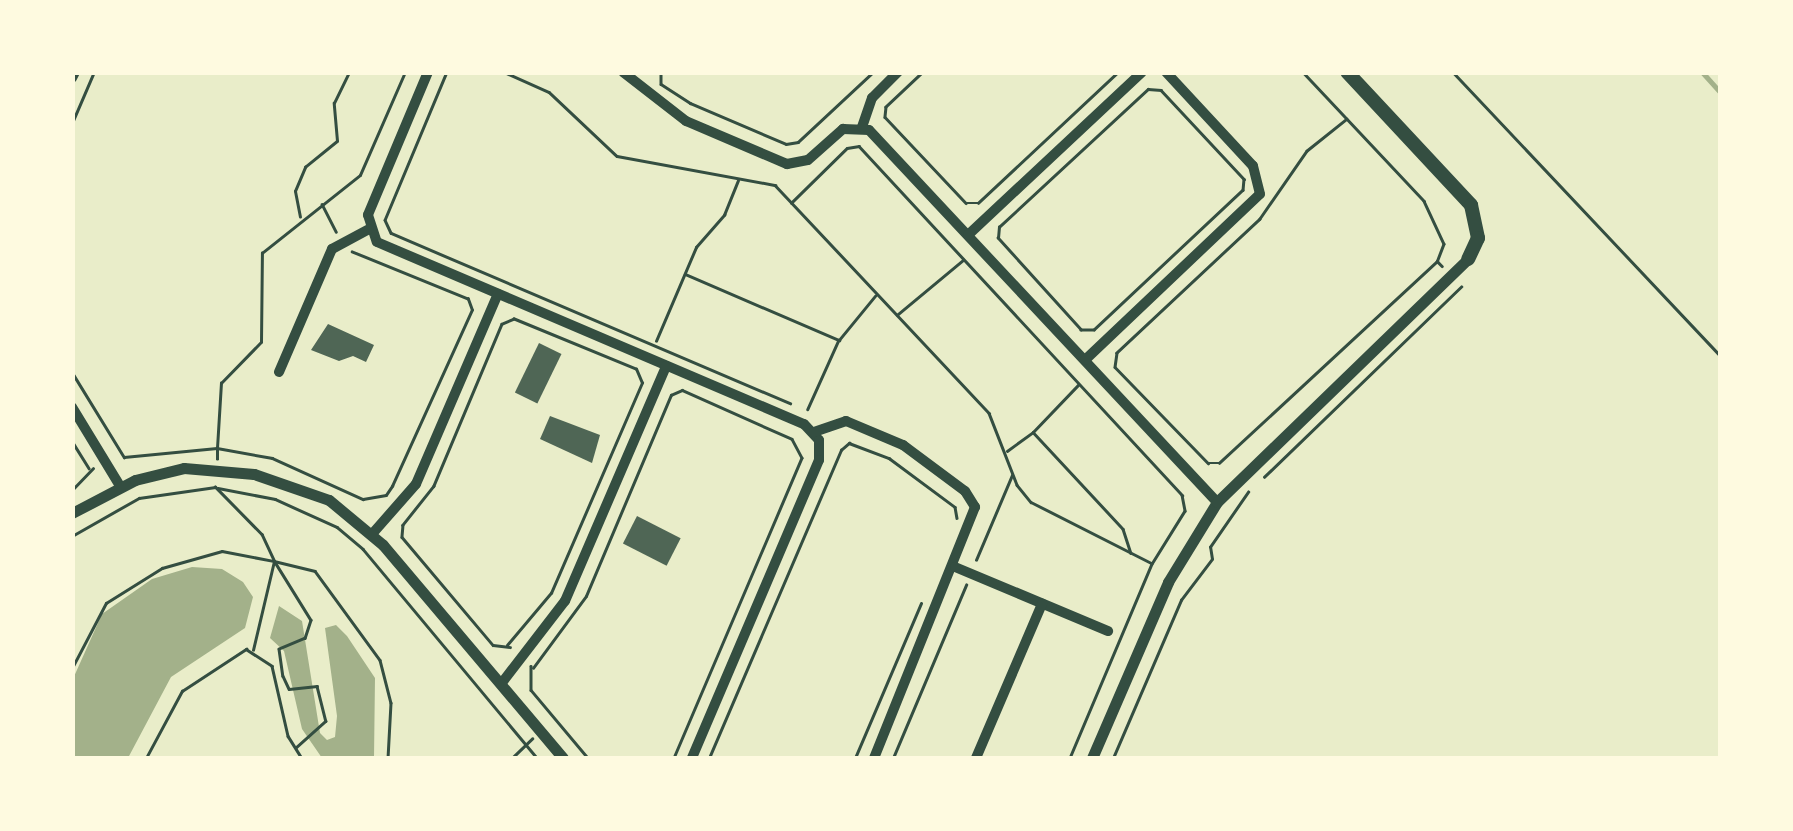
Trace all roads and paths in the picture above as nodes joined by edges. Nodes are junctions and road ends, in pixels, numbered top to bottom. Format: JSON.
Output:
{"nodes":[{"id":1,"x":94,"y":72,"type":"edge"},
{"id":2,"x":349,"y":72,"type":"edge"},
{"id":3,"x":405,"y":72,"type":"edge"},
{"id":4,"x":428,"y":72,"type":"edge"},
{"id":5,"x":447,"y":72,"type":"edge"},
{"id":6,"x":504,"y":72,"type":"edge"},
{"id":7,"x":660,"y":72,"type":"edge"},
{"id":8,"x":873,"y":72,"type":"edge"},
{"id":9,"x":898,"y":72,"type":"edge"},
{"id":10,"x":923,"y":72,"type":"edge"},
{"id":11,"x":1118,"y":72,"type":"edge"},
{"id":12,"x":1142,"y":72,"type":"edge"},
{"id":13,"x":1166,"y":72,"type":"edge"},
{"id":14,"x":1303,"y":72,"type":"edge"},
{"id":15,"x":1347,"y":72,"type":"edge"},
{"id":16,"x":1453,"y":72,"type":"edge"},
{"id":17,"x":630,"y":75,"type":"edge"},
{"id":18,"x":1347,"y":120,"type":"junction"},
{"id":19,"x":72,"y":123,"type":"edge"},
{"id":20,"x":862,"y":128,"type":"junction"},
{"id":21,"x":739,"y":180,"type":"junction"},
{"id":22,"x":1243,"y":190,"type":"joint"},
{"id":23,"x":791,"y":203,"type":"junction"},
{"id":24,"x":322,"y":204,"type":"junction"},
{"id":25,"x":300,"y":219,"type":"junction"},
{"id":26,"x":368,"y":229,"type":"junction"},
{"id":27,"x":968,"y":235,"type":"junction"},
{"id":28,"x":340,"y":241,"type":"junction"},
{"id":29,"x":1468,"y":259,"type":"joint"},
{"id":30,"x":963,"y":260,"type":"junction"},
{"id":31,"x":1437,"y":261,"type":"junction"},
{"id":32,"x":685,"y":274,"type":"junction"},
{"id":33,"x":1451,"y":276,"type":"junction"},
{"id":34,"x":498,"y":294,"type":"junction"},
{"id":35,"x":876,"y":294,"type":"junction"},
{"id":36,"x":896,"y":316,"type":"junction"},
{"id":37,"x":840,"y":340,"type":"junction"},
{"id":38,"x":656,"y":343,"type":"junction"},
{"id":39,"x":1720,"y":355,"type":"edge"},
{"id":40,"x":1085,"y":360,"type":"junction"},
{"id":41,"x":666,"y":366,"type":"junction"},
{"id":42,"x":72,"y":372,"type":"edge"},
{"id":43,"x":279,"y":372,"type":"dead end"},
{"id":44,"x":1079,"y":384,"type":"junction"},
{"id":45,"x":72,"y":406,"type":"edge"},
{"id":46,"x":807,"y":410,"type":"junction"},
{"id":47,"x":801,"y":423,"type":"junction"},
{"id":48,"x":814,"y":432,"type":"junction"},
{"id":49,"x":1032,"y":432,"type":"junction"},
{"id":50,"x":792,"y":439,"type":"junction"},
{"id":51,"x":72,"y":441,"type":"edge"},
{"id":52,"x":218,"y":448,"type":"junction"},
{"id":53,"x":1005,"y":453,"type":"junction"},
{"id":54,"x":217,"y":468,"type":"junction"},
{"id":55,"x":1013,"y":474,"type":"junction"},
{"id":56,"x":1262,"y":478,"type":"dead end"},
{"id":57,"x":120,"y":486,"type":"junction"},
{"id":58,"x":215,"y":487,"type":"junction"},
{"id":59,"x":72,"y":490,"type":"edge"},
{"id":60,"x":1249,"y":491,"type":"dead end"},
{"id":61,"x":1218,"y":502,"type":"junction"},
{"id":62,"x":72,"y":514,"type":"edge"},
{"id":63,"x":373,"y":533,"type":"junction"},
{"id":64,"x":72,"y":536,"type":"edge"},
{"id":65,"x":950,"y":536,"type":"dead end"},
{"id":66,"x":1132,"y":554,"type":"junction"},
{"id":67,"x":274,"y":560,"type":"junction"},
{"id":68,"x":1152,"y":564,"type":"junction"},
{"id":69,"x":955,"y":567,"type":"junction"},
{"id":70,"x":971,"y":574,"type":"junction"},
{"id":71,"x":928,"y":587,"type":"dead end"},
{"id":72,"x":1042,"y":604,"type":"junction"},
{"id":73,"x":1108,"y":632,"type":"dead end"},
{"id":74,"x":507,"y":645,"type":"junction"},
{"id":75,"x":253,"y":650,"type":"junction"},
{"id":76,"x":522,"y":657,"type":"junction"},
{"id":77,"x":72,"y":668,"type":"edge"},
{"id":78,"x":533,"y":668,"type":"junction"},
{"id":79,"x":501,"y":684,"type":"junction"},
{"id":80,"x":541,"y":732,"type":"junction"},
{"id":81,"x":526,"y":744,"type":"junction"},
{"id":82,"x":296,"y":748,"type":"junction"},
{"id":83,"x":693,"y":757,"type":"edge"},
{"id":84,"x":146,"y":758,"type":"edge"},
{"id":85,"x":302,"y":758,"type":"edge"},
{"id":86,"x":388,"y":758,"type":"edge"},
{"id":87,"x":512,"y":758,"type":"edge"},
{"id":88,"x":538,"y":758,"type":"edge"},
{"id":89,"x":563,"y":758,"type":"edge"},
{"id":90,"x":588,"y":758,"type":"edge"},
{"id":91,"x":674,"y":758,"type":"edge"},
{"id":92,"x":708,"y":758,"type":"edge"},
{"id":93,"x":855,"y":758,"type":"edge"},
{"id":94,"x":874,"y":758,"type":"edge"},
{"id":95,"x":893,"y":758,"type":"edge"},
{"id":96,"x":976,"y":758,"type":"edge"},
{"id":97,"x":1070,"y":758,"type":"edge"},
{"id":98,"x":1092,"y":758,"type":"edge"},
{"id":99,"x":1113,"y":758,"type":"edge"}],
"edges":[{"from":1,"to":19,"type":"path"},
{"from":2,"to":25,"type":"path"},
{"from":3,"to":24,"type":"path"},
{"from":4,"to":26,"type":"street"},
{"from":5,"to":38,"type":"path"},
{"from":6,"to":21,"type":"path"},
{"from":7,"to":8,"type":"path"},
{"from":9,"to":20,"type":"street"},
{"from":10,"to":11,"type":"path"},
{"from":12,"to":27,"type":"street"},
{"from":13,"to":40,"type":"street"},
{"from":14,"to":18,"type":"path"},
{"from":15,"to":29,"type":"main road"},
{"from":16,"to":39,"type":"path"},
{"from":17,"to":20,"type":"street"},
{"from":18,"to":31,"type":"path"},
{"from":18,"to":31,"type":"path"},
{"from":20,"to":27,"type":"street"},
{"from":21,"to":23,"type":"path"},
{"from":21,"to":32,"type":"path"},
{"from":22,"to":22,"type":"path"},
{"from":23,"to":30,"type":"path"},
{"from":23,"to":35,"type":"path"},
{"from":24,"to":25,"type":"path"},
{"from":24,"to":28,"type":"path"},
{"from":25,"to":52,"type":"path"},
{"from":26,"to":28,"type":"street"},
{"from":26,"to":34,"type":"street"},
{"from":27,"to":40,"type":"street"},
{"from":28,"to":43,"type":"street"},
{"from":28,"to":52,"type":"path"},
{"from":29,"to":33,"type":"street"},
{"from":30,"to":36,"type":"path"},
{"from":30,"to":44,"type":"path"},
{"from":31,"to":33,"type":"path"},
{"from":32,"to":37,"type":"path"},
{"from":32,"to":38,"type":"path"},
{"from":33,"to":56,"type":"path"},
{"from":33,"to":61,"type":"street"},
{"from":34,"to":41,"type":"street"},
{"from":34,"to":63,"type":"street"},
{"from":35,"to":36,"type":"path"},
{"from":35,"to":37,"type":"path"},
{"from":36,"to":53,"type":"path"},
{"from":37,"to":46,"type":"path"},
{"from":38,"to":46,"type":"path"},
{"from":40,"to":61,"type":"street"},
{"from":41,"to":47,"type":"street"},
{"from":41,"to":76,"type":"street"},
{"from":42,"to":52,"type":"path"},
{"from":44,"to":49,"type":"path"},
{"from":44,"to":68,"type":"path"},
{"from":45,"to":57,"type":"street"},
{"from":46,"to":47,"type":"path"},
{"from":47,"to":48,"type":"street"},
{"from":47,"to":50,"type":"path"},
{"from":48,"to":69,"type":"street"},
{"from":48,"to":83,"type":"street"},
{"from":49,"to":53,"type":"path"},
{"from":49,"to":66,"type":"path"},
{"from":50,"to":78,"type":"path"},
{"from":50,"to":91,"type":"path"},
{"from":51,"to":59,"type":"path"},
{"from":52,"to":54,"type":"path"},
{"from":53,"to":55,"type":"path"},
{"from":54,"to":57,"type":"street"},
{"from":54,"to":58,"type":"path"},
{"from":54,"to":63,"type":"street"},
{"from":55,"to":66,"type":"path"},
{"from":55,"to":70,"type":"path"},
{"from":57,"to":62,"type":"street"},
{"from":58,"to":64,"type":"path"},
{"from":58,"to":67,"type":"path"},
{"from":58,"to":81,"type":"path"},
{"from":60,"to":99,"type":"path"},
{"from":61,"to":98,"type":"street"},
{"from":63,"to":79,"type":"street"},
{"from":65,"to":92,"type":"path"},
{"from":66,"to":68,"type":"path"},
{"from":67,"to":75,"type":"path"},
{"from":67,"to":77,"type":"path"},
{"from":67,"to":82,"type":"path"},
{"from":67,"to":86,"type":"path"},
{"from":68,"to":97,"type":"path"},
{"from":69,"to":70,"type":"street"},
{"from":69,"to":94,"type":"street"},
{"from":70,"to":72,"type":"street"},
{"from":70,"to":95,"type":"path"},
{"from":71,"to":93,"type":"path"},
{"from":72,"to":73,"type":"street"},
{"from":72,"to":96,"type":"street"},
{"from":74,"to":74,"type":"path"},
{"from":74,"to":76,"type":"path"},
{"from":75,"to":82,"type":"path"},
{"from":75,"to":84,"type":"path"},
{"from":76,"to":78,"type":"path"},
{"from":76,"to":79,"type":"street"},
{"from":78,"to":90,"type":"path"},
{"from":79,"to":80,"type":"street"},
{"from":80,"to":81,"type":"path"},
{"from":80,"to":89,"type":"street"},
{"from":81,"to":87,"type":"path"},
{"from":81,"to":88,"type":"path"},
{"from":82,"to":85,"type":"path"},
{"from":83,"to":92,"type":"street"}]}
